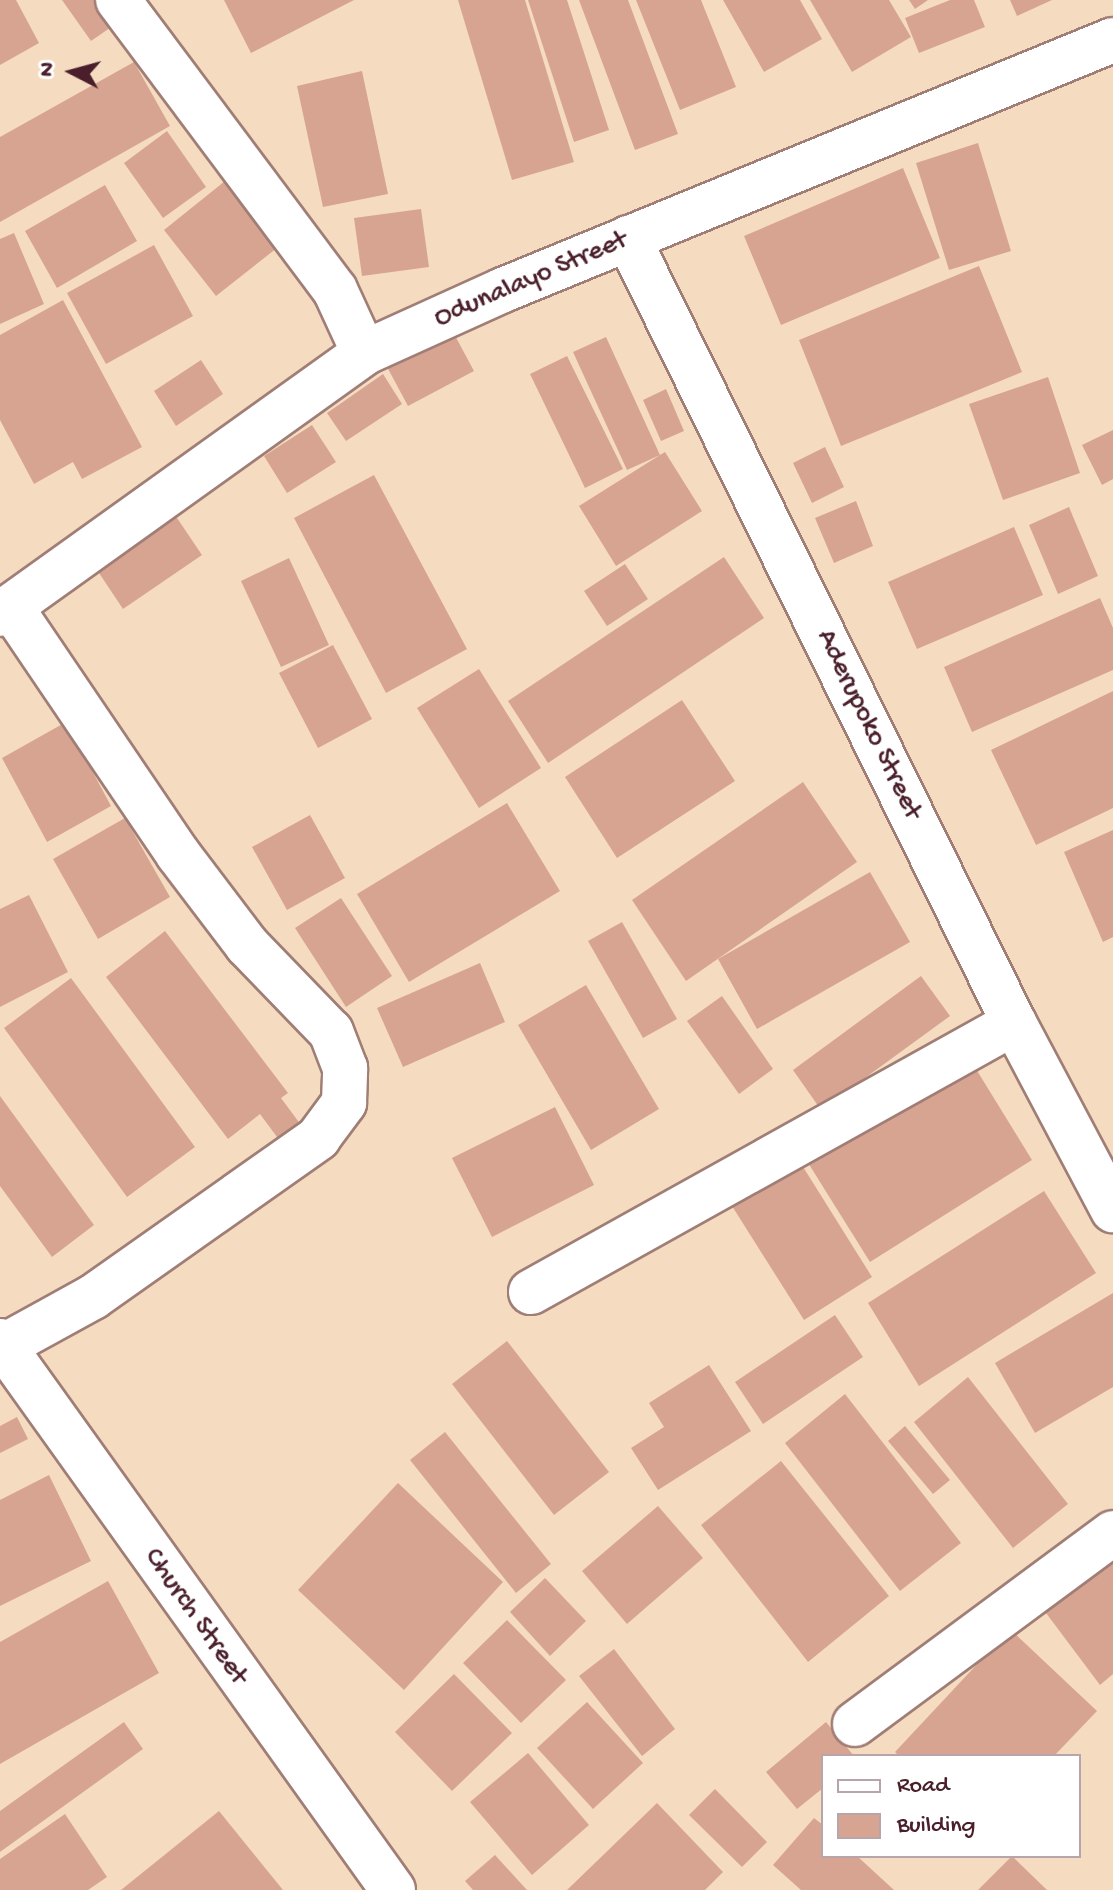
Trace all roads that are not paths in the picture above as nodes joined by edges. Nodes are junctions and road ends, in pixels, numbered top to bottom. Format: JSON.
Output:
{"nodes":[{"id":1,"x":118,"y":0,"type":"edge"},
{"id":2,"x":1113,"y":40,"type":"edge"},
{"id":3,"x":628,"y":238,"type":"junction"},
{"id":4,"x":364,"y":353,"type":"junction"},
{"id":5,"x":6,"y":610,"type":"edge"},
{"id":6,"x":1014,"y":1023,"type":"junction"},
{"id":7,"x":1113,"y":1210,"type":"edge"},
{"id":8,"x":531,"y":1292,"type":"dead end"},
{"id":9,"x":1,"y":1344,"type":"edge"},
{"id":10,"x":1113,"y":1533,"type":"edge"},
{"id":11,"x":855,"y":1724,"type":"dead end"},
{"id":12,"x":393,"y":1890,"type":"edge"}],
"edges":[{"from":1,"to":4,"type":"street"},
{"from":2,"to":3,"type":"street","name":"Odunalayo Street"},
{"from":3,"to":4,"type":"street","name":"Odunalayo Street"},
{"from":3,"to":6,"type":"street","name":"Aderupoko Street"},
{"from":4,"to":5,"type":"street","name":"Odunalayo Street"},
{"from":5,"to":9,"type":"street"},
{"from":6,"to":7,"type":"street","name":"Aderupoko Street"},
{"from":6,"to":8,"type":"street"},
{"from":9,"to":12,"type":"street","name":"Church Street"},
{"from":10,"to":11,"type":"street"}]}
